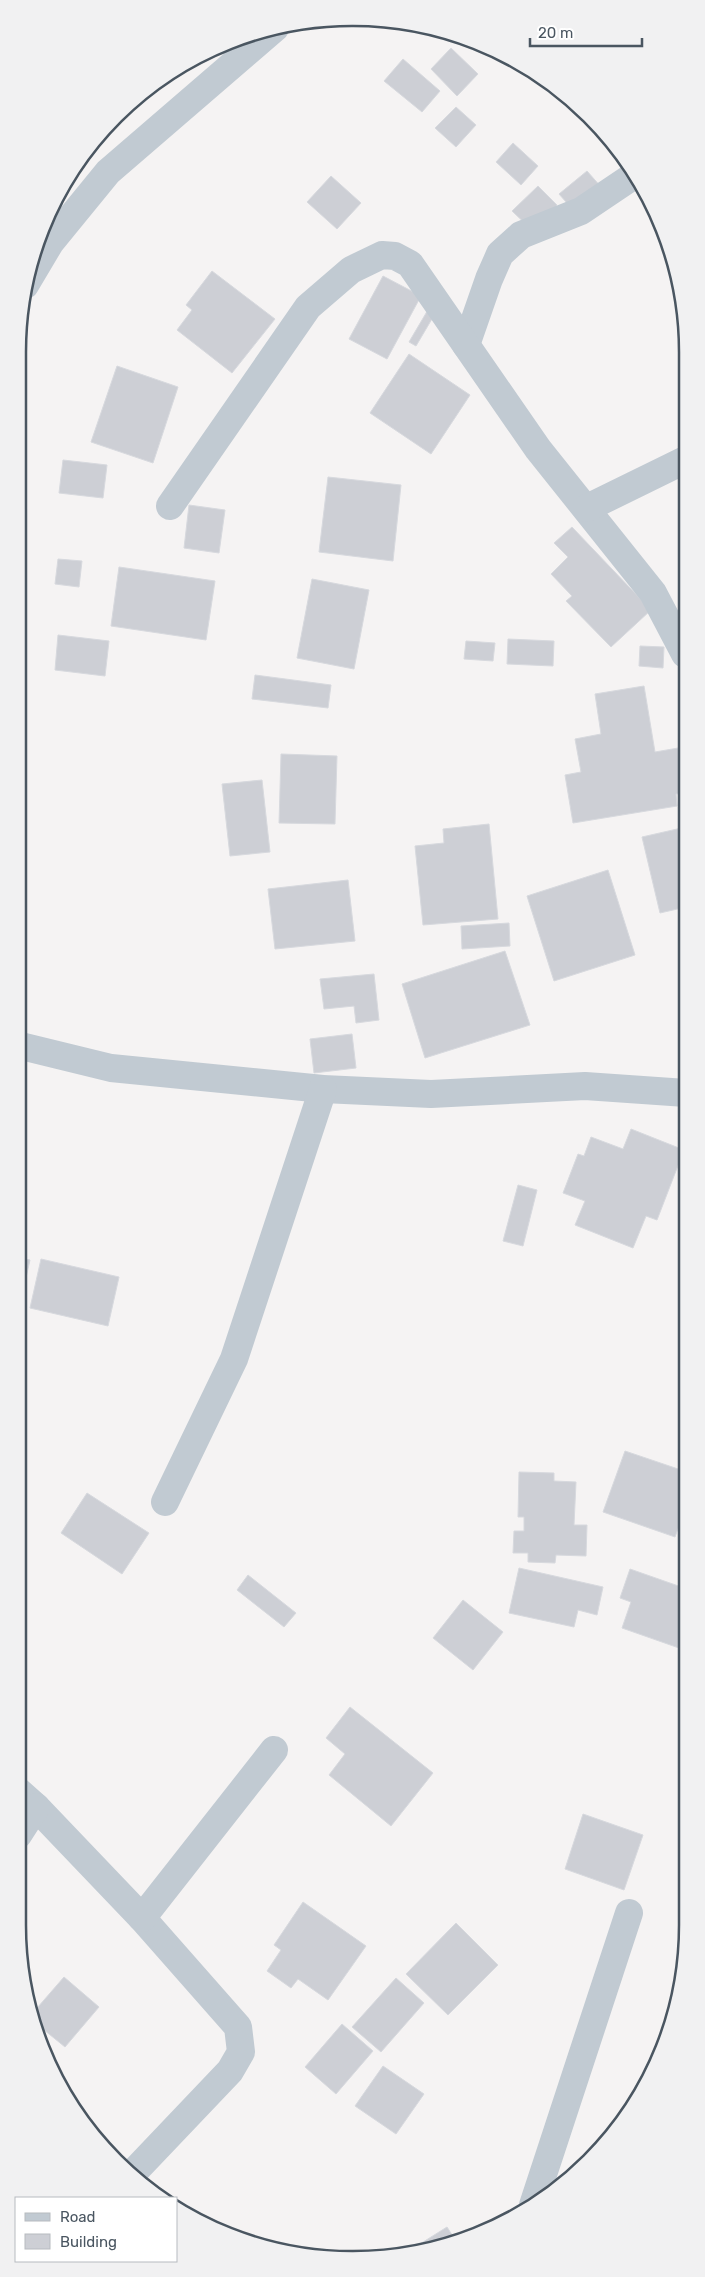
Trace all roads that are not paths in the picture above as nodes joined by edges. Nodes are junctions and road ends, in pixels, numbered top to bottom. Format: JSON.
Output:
{"nodes":[{"id":1,"x":262,"y":39,"type":"edge"},
{"id":2,"x":629,"y":179,"type":"edge"},
{"id":3,"x":40,"y":260,"type":"edge"},
{"id":4,"x":466,"y":345,"type":"junction"},
{"id":5,"x":679,"y":463,"type":"edge"},
{"id":6,"x":170,"y":506,"type":"dead end"},
{"id":7,"x":587,"y":508,"type":"junction"},
{"id":8,"x":679,"y":643,"type":"edge"},
{"id":9,"x":26,"y":1047,"type":"edge"},
{"id":10,"x":323,"y":1089,"type":"junction"},
{"id":11,"x":679,"y":1093,"type":"edge"},
{"id":12,"x":165,"y":1502,"type":"dead end"},
{"id":13,"x":274,"y":1750,"type":"dead end"},
{"id":14,"x":27,"y":1799,"type":"edge"},
{"id":15,"x":629,"y":1913,"type":"dead end"},
{"id":16,"x":142,"y":1918,"type":"junction"},
{"id":17,"x":136,"y":2169,"type":"edge"},
{"id":18,"x":537,"y":2194,"type":"edge"}],
"edges":[{"from":1,"to":3,"type":"street"},
{"from":2,"to":4,"type":"street"},
{"from":4,"to":6,"type":"street"},
{"from":4,"to":7,"type":"street"},
{"from":5,"to":7,"type":"street"},
{"from":7,"to":8,"type":"street"},
{"from":9,"to":10,"type":"street"},
{"from":10,"to":11,"type":"street"},
{"from":10,"to":12,"type":"street"},
{"from":13,"to":16,"type":"street"},
{"from":14,"to":16,"type":"street"},
{"from":15,"to":18,"type":"street"},
{"from":16,"to":17,"type":"street"}]}
